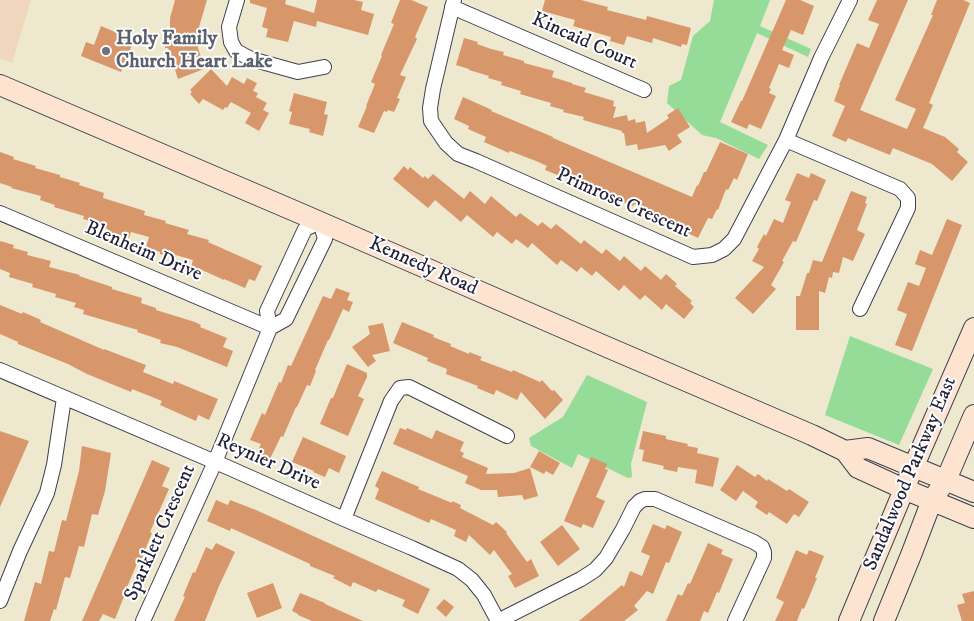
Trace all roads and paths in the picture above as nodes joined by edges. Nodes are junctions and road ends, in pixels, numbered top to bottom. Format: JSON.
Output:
{"nodes":[{"id":1,"x":237,"y":0,"type":"edge"},
{"id":2,"x":850,"y":0,"type":"edge"},
{"id":3,"x":453,"y":3,"type":"edge"},
{"id":4,"x":324,"y":67,"type":"dead end"},
{"id":5,"x":0,"y":85,"type":"edge"},
{"id":6,"x":644,"y":90,"type":"dead end"},
{"id":7,"x":786,"y":140,"type":"junction"},
{"id":8,"x":0,"y":213,"type":"edge"},
{"id":9,"x":320,"y":222,"type":"junction"},
{"id":10,"x":860,"y":309,"type":"dead end"},
{"id":11,"x":270,"y":328,"type":"junction"},
{"id":12,"x":974,"y":328,"type":"edge"},
{"id":13,"x":0,"y":370,"type":"edge"},
{"id":14,"x":64,"y":398,"type":"junction"},
{"id":15,"x":974,"y":415,"type":"edge"},
{"id":16,"x":507,"y":436,"type":"dead end"},
{"id":17,"x":846,"y":451,"type":"junction"},
{"id":18,"x":215,"y":462,"type":"junction"},
{"id":19,"x":913,"y":468,"type":"junction"},
{"id":20,"x":946,"y":480,"type":"junction"},
{"id":21,"x":904,"y":489,"type":"junction"},
{"id":22,"x":974,"y":492,"type":"edge"},
{"id":23,"x":932,"y":500,"type":"junction"},
{"id":24,"x":974,"y":518,"type":"edge"},
{"id":25,"x":344,"y":519,"type":"junction"},
{"id":26,"x":0,"y":601,"type":"edge"},
{"id":27,"x":142,"y":621,"type":"edge"},
{"id":28,"x":498,"y":621,"type":"edge"},
{"id":29,"x":735,"y":621,"type":"edge"},
{"id":30,"x":849,"y":621,"type":"edge"},
{"id":31,"x":884,"y":621,"type":"edge"}],
"edges":[{"from":1,"to":4,"type":"street"},
{"from":2,"to":7,"type":"street","name":"Primrose Crescent"},
{"from":3,"to":6,"type":"street","name":"Kincaid Court"},
{"from":3,"to":7,"type":"street","name":"Primrose Crescent"},
{"from":5,"to":9,"type":"main road","name":"Kennedy Road"},
{"from":7,"to":10,"type":"street"},
{"from":8,"to":11,"type":"street","name":"Blenheim Drive"},
{"from":9,"to":11,"type":"street"},
{"from":9,"to":11,"type":"street"},
{"from":9,"to":17,"type":"main road","name":"Kennedy Road"},
{"from":11,"to":18,"type":"street","name":"Sparklett Crescent"},
{"from":12,"to":19,"type":"main road","name":"Sandalwood Parkway East"},
{"from":13,"to":14,"type":"street","name":"Reynier Drive"},
{"from":14,"to":18,"type":"street","name":"Reynier Drive"},
{"from":14,"to":26,"type":"street"},
{"from":15,"to":20,"type":"main road","name":"Sandalwood Parkway East"},
{"from":16,"to":25,"type":"street"},
{"from":17,"to":19,"type":"main road"},
{"from":17,"to":21,"type":"main road"},
{"from":18,"to":25,"type":"street","name":"Reynier Drive"},
{"from":18,"to":27,"type":"street","name":"Sparklett Crescent"},
{"from":19,"to":20,"type":"main road"},
{"from":19,"to":21,"type":"main road","name":"Sandalwood Parkway East"},
{"from":20,"to":22,"type":"main road"},
{"from":20,"to":23,"type":"main road","name":"Sandalwood Parkway East"},
{"from":21,"to":23,"type":"main road"},
{"from":21,"to":30,"type":"main road","name":"Sandalwood Parkway East"},
{"from":23,"to":24,"type":"main road"},
{"from":23,"to":31,"type":"main road","name":"Sandalwood Parkway East"},
{"from":25,"to":28,"type":"street","name":"Reynier Drive"},
{"from":28,"to":29,"type":"street"}]}
